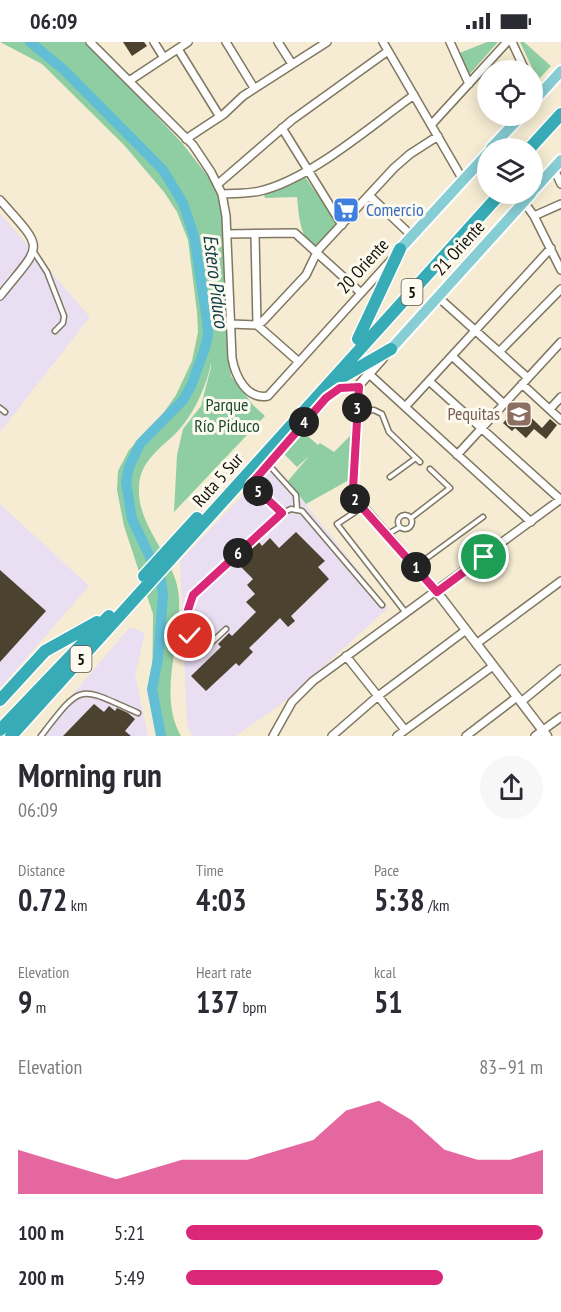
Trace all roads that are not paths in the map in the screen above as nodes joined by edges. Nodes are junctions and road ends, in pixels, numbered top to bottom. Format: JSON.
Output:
{"nodes":[{"id":1,"x":90,"y":42,"type":"edge"},
{"id":2,"x":154,"y":42,"type":"edge"},
{"id":3,"x":188,"y":42,"type":"edge"},
{"id":4,"x":226,"y":42,"type":"edge"},
{"id":5,"x":278,"y":42,"type":"edge"},
{"id":6,"x":327,"y":42,"type":"edge"},
{"id":7,"x":383,"y":42,"type":"edge"},
{"id":8,"x":450,"y":42,"type":"edge"},
{"id":9,"x":507,"y":42,"type":"edge"},
{"id":10,"x":512,"y":42,"type":"edge"},
{"id":11,"x":178,"y":49,"type":"junction"},
{"id":12,"x":388,"y":51,"type":"junction"},
{"id":13,"x":164,"y":58,"type":"junction"},
{"id":14,"x":520,"y":60,"type":"edge"},
{"id":15,"x":292,"y":64,"type":"junction"},
{"id":16,"x":561,"y":71,"type":"edge"},
{"id":17,"x":129,"y":81,"type":"junction"},
{"id":18,"x":469,"y":84,"type":"junction"},
{"id":19,"x":254,"y":88,"type":"junction"},
{"id":20,"x":543,"y":88,"type":"edge"},
{"id":21,"x":414,"y":95,"type":"junction"},
{"id":22,"x":561,"y":114,"type":"edge"},
{"id":23,"x":220,"y":117,"type":"junction"},
{"id":24,"x":431,"y":125,"type":"junction"},
{"id":25,"x":512,"y":126,"type":"edge"},
{"id":26,"x":561,"y":126,"type":"edge"},
{"id":27,"x":282,"y":128,"type":"junction"},
{"id":28,"x":438,"y":136,"type":"junction"},
{"id":29,"x":500,"y":138,"type":"edge"},
{"id":30,"x":539,"y":138,"type":"edge"},
{"id":31,"x":186,"y":139,"type":"junction"},
{"id":32,"x":543,"y":146,"type":"edge"},
{"id":33,"x":477,"y":165,"type":"edge"},
{"id":34,"x":557,"y":165,"type":"edge"},
{"id":35,"x":307,"y":169,"type":"junction"},
{"id":36,"x":463,"y":180,"type":"junction"},
{"id":37,"x":543,"y":180,"type":"edge"},
{"id":38,"x":218,"y":184,"type":"junction"},
{"id":39,"x":561,"y":184,"type":"edge"},
{"id":40,"x":222,"y":194,"type":"junction"},
{"id":41,"x":370,"y":196,"type":"junction"},
{"id":42,"x":0,"y":200,"type":"edge"},
{"id":43,"x":480,"y":204,"type":"edge"},
{"id":44,"x":491,"y":204,"type":"edge"},
{"id":45,"x":522,"y":204,"type":"edge"},
{"id":46,"x":531,"y":204,"type":"edge"},
{"id":47,"x":561,"y":204,"type":"edge"},
{"id":48,"x":534,"y":216,"type":"junction"},
{"id":49,"x":342,"y":225,"type":"junction"},
{"id":50,"x":227,"y":234,"type":"junction"},
{"id":51,"x":255,"y":235,"type":"junction"},
{"id":52,"x":412,"y":236,"type":"junction"},
{"id":53,"x":551,"y":248,"type":"junction"},
{"id":54,"x":34,"y":249,"type":"junction"},
{"id":55,"x":400,"y":249,"type":"junction"},
{"id":56,"x":316,"y":253,"type":"junction"},
{"id":57,"x":561,"y":270,"type":"edge"},
{"id":58,"x":561,"y":289,"type":"edge"},
{"id":59,"x":361,"y":293,"type":"junction"},
{"id":60,"x":0,"y":296,"type":"edge"},
{"id":61,"x":438,"y":297,"type":"junction"},
{"id":62,"x":231,"y":324,"type":"junction"},
{"id":63,"x":257,"y":325,"type":"junction"},
{"id":64,"x":475,"y":330,"type":"junction"},
{"id":65,"x":56,"y":331,"type":"dead end"},
{"id":66,"x":358,"y":339,"type":"junction"},
{"id":67,"x":561,"y":342,"type":"edge"},
{"id":68,"x":391,"y":349,"type":"junction"},
{"id":69,"x":499,"y":352,"type":"junction"},
{"id":70,"x":452,"y":356,"type":"junction"},
{"id":71,"x":299,"y":362,"type":"junction"},
{"id":72,"x":368,"y":374,"type":"junction"},
{"id":73,"x":528,"y":378,"type":"junction"},
{"id":74,"x":429,"y":381,"type":"junction"},
{"id":75,"x":522,"y":384,"type":"junction"},
{"id":76,"x":359,"y":387,"type":"junction"},
{"id":77,"x":324,"y":390,"type":"junction"},
{"id":78,"x":561,"y":397,"type":"edge"},
{"id":79,"x":504,"y":404,"type":"junction"},
{"id":80,"x":405,"y":407,"type":"junction"},
{"id":81,"x":0,"y":408,"type":"edge"},
{"id":82,"x":550,"y":410,"type":"junction"},
{"id":83,"x":5,"y":412,"type":"dead end"},
{"id":84,"x":357,"y":412,"type":"junction"},
{"id":85,"x":561,"y":420,"type":"edge"},
{"id":86,"x":481,"y":429,"type":"junction"},
{"id":87,"x":457,"y":455,"type":"junction"},
{"id":88,"x":416,"y":458,"type":"junction"},
{"id":89,"x":420,"y":462,"type":"dead end"},
{"id":90,"x":268,"y":464,"type":"junction"},
{"id":91,"x":430,"y":469,"type":"dead end"},
{"id":92,"x":390,"y":477,"type":"dead end"},
{"id":93,"x":248,"y":481,"type":"junction"},
{"id":94,"x":561,"y":500,"type":"edge"},
{"id":95,"x":297,"y":509,"type":"junction"},
{"id":96,"x":355,"y":512,"type":"dead end"},
{"id":97,"x":282,"y":513,"type":"junction"},
{"id":98,"x":483,"y":517,"type":"dead end"},
{"id":99,"x":411,"y":518,"type":"junction"},
{"id":100,"x":531,"y":522,"type":"junction"},
{"id":101,"x":400,"y":527,"type":"junction"},
{"id":102,"x":387,"y":535,"type":"junction"},
{"id":103,"x":176,"y":547,"type":"junction"},
{"id":104,"x":415,"y":567,"type":"junction"},
{"id":105,"x":561,"y":581,"type":"edge"},
{"id":106,"x":136,"y":591,"type":"junction"},
{"id":107,"x":437,"y":592,"type":"junction"},
{"id":108,"x":382,"y":605,"type":"dead end"},
{"id":109,"x":112,"y":612,"type":"junction"},
{"id":110,"x":406,"y":613,"type":"junction"},
{"id":111,"x":226,"y":629,"type":"dead end"},
{"id":112,"x":466,"y":630,"type":"junction"},
{"id":113,"x":477,"y":644,"type":"junction"},
{"id":114,"x":346,"y":656,"type":"junction"},
{"id":115,"x":493,"y":666,"type":"junction"},
{"id":116,"x":561,"y":669,"type":"edge"},
{"id":117,"x":378,"y":696,"type":"junction"},
{"id":118,"x":519,"y":699,"type":"junction"},
{"id":119,"x":0,"y":700,"type":"edge"},
{"id":120,"x":39,"y":705,"type":"junction"},
{"id":121,"x":138,"y":713,"type":"dead end"},
{"id":122,"x":561,"y":717,"type":"edge"},
{"id":123,"x":0,"y":730,"type":"edge"},
{"id":124,"x":405,"y":730,"type":"junction"},
{"id":125,"x":541,"y":734,"type":"edge"},
{"id":126,"x":11,"y":736,"type":"edge"},
{"id":127,"x":20,"y":736,"type":"edge"},
{"id":128,"x":41,"y":736,"type":"edge"},
{"id":129,"x":273,"y":736,"type":"edge"},
{"id":130,"x":332,"y":736,"type":"edge"},
{"id":131,"x":397,"y":736,"type":"edge"},
{"id":132,"x":466,"y":736,"type":"edge"}],
"edges":[{"from":1,"to":17,"type":"street"},
{"from":2,"to":13,"type":"street"},
{"from":3,"to":11,"type":"street"},
{"from":4,"to":19,"type":"street"},
{"from":5,"to":15,"type":"street"},
{"from":6,"to":15,"type":"street"},
{"from":7,"to":12,"type":"street"},
{"from":8,"to":18,"type":"street"},
{"from":9,"to":18,"type":"street"},
{"from":10,"to":14,"type":"street"},
{"from":11,"to":13,"type":"street"},
{"from":11,"to":23,"type":"street"},
{"from":12,"to":21,"type":"street"},
{"from":12,"to":27,"type":"street"},
{"from":13,"to":17,"type":"street"},
{"from":15,"to":19,"type":"street"},
{"from":16,"to":20,"type":"main road"},
{"from":17,"to":31,"type":"street"},
{"from":18,"to":24,"type":"street"},
{"from":19,"to":23,"type":"street"},
{"from":21,"to":24,"type":"street"},
{"from":21,"to":35,"type":"street"},
{"from":22,"to":30,"type":"highway"},
{"from":23,"to":31,"type":"street"},
{"from":24,"to":28,"type":"street"},
{"from":25,"to":29,"type":"main road"},
{"from":26,"to":32,"type":"highway"},
{"from":27,"to":35,"type":"street"},
{"from":27,"to":38,"type":"street"},
{"from":28,"to":36,"type":"street"},
{"from":28,"to":41,"type":"street"},
{"from":31,"to":38,"type":"street"},
{"from":33,"to":36,"type":"main road","name":"20 Oriente"},
{"from":34,"to":37,"type":"main road","name":"21 Oriente"},
{"from":34,"to":39,"type":"street"},
{"from":35,"to":40,"type":"street"},
{"from":35,"to":49,"type":"street"},
{"from":36,"to":52,"type":"main road","name":"20 Oriente"},
{"from":38,"to":40,"type":"street"},
{"from":40,"to":50,"type":"street"},
{"from":41,"to":49,"type":"street"},
{"from":41,"to":52,"type":"street"},
{"from":42,"to":54,"type":"street"},
{"from":43,"to":66,"type":"highway","name":"Ruta 5 Sur","number":"5"},
{"from":44,"to":77,"type":"highway","name":"Ruta 5 Sur","number":"5"},
{"from":45,"to":61,"type":"main road","name":"21 Oriente"},
{"from":46,"to":48,"type":"street"},
{"from":47,"to":48,"type":"street"},
{"from":48,"to":53,"type":"street"},
{"from":49,"to":56,"type":"street"},
{"from":50,"to":51,"type":"street"},
{"from":50,"to":62,"type":"street"},
{"from":51,"to":56,"type":"street"},
{"from":51,"to":63,"type":"street"},
{"from":52,"to":55,"type":"main road","name":"20 Oriente"},
{"from":53,"to":57,"type":"street"},
{"from":53,"to":64,"type":"street"},
{"from":54,"to":60,"type":"street"},
{"from":54,"to":65,"type":"lane"},
{"from":55,"to":59,"type":"street","name":"20 Oriente"},
{"from":55,"to":66,"type":"highway"},
{"from":56,"to":59,"type":"street"},
{"from":56,"to":63,"type":"street"},
{"from":58,"to":69,"type":"street"},
{"from":59,"to":71,"type":"street","name":"20 Oriente"},
{"from":61,"to":64,"type":"street"},
{"from":61,"to":68,"type":"main road","name":"21 Oriente"},
{"from":62,"to":63,"type":"street"},
{"from":62,"to":71,"type":"street","name":"20 Oriente"},
{"from":63,"to":71,"type":"street"},
{"from":64,"to":69,"type":"street"},
{"from":64,"to":70,"type":"street"},
{"from":66,"to":103,"type":"highway","name":"Ruta 5 Sur","number":"5"},
{"from":67,"to":73,"type":"street"},
{"from":68,"to":72,"type":"street","name":"21 Oriente"},
{"from":68,"to":77,"type":"highway"},
{"from":69,"to":73,"type":"street"},
{"from":70,"to":74,"type":"street"},
{"from":70,"to":79,"type":"street"},
{"from":72,"to":76,"type":"street","name":"21 Oriente"},
{"from":72,"to":80,"type":"street"},
{"from":73,"to":75,"type":"street"},
{"from":74,"to":80,"type":"street"},
{"from":74,"to":86,"type":"street"},
{"from":75,"to":79,"type":"street"},
{"from":75,"to":82,"type":"street"},
{"from":76,"to":84,"type":"street"},
{"from":76,"to":90,"type":"lane"},
{"from":77,"to":93,"type":"highway","name":"Ruta 5 Sur","number":"5"},
{"from":78,"to":82,"type":"street"},
{"from":79,"to":86,"type":"street"},
{"from":80,"to":87,"type":"street"},
{"from":81,"to":83,"type":"lane"},
{"from":82,"to":85,"type":"street"},
{"from":84,"to":88,"type":"lane"},
{"from":84,"to":102,"type":"street"},
{"from":86,"to":87,"type":"street"},
{"from":86,"to":94,"type":"street"},
{"from":87,"to":100,"type":"street"},
{"from":88,"to":89,"type":"lane"},
{"from":88,"to":92,"type":"lane"},
{"from":90,"to":93,"type":"lane"},
{"from":90,"to":95,"type":"lane"},
{"from":91,"to":99,"type":"lane"},
{"from":93,"to":97,"type":"lane"},
{"from":93,"to":103,"type":"highway","name":"Ruta 5 Sur","number":"5"},
{"from":94,"to":100,"type":"street"},
{"from":95,"to":97,"type":"lane"},
{"from":95,"to":108,"type":"lane"},
{"from":96,"to":110,"type":"lane"},
{"from":97,"to":111,"type":"lane"},
{"from":98,"to":104,"type":"lane"},
{"from":99,"to":101,"type":"lane"},
{"from":99,"to":101,"type":"lane"},
{"from":100,"to":107,"type":"street"},
{"from":101,"to":102,"type":"lane"},
{"from":102,"to":104,"type":"street"},
{"from":103,"to":106,"type":"highway","name":"Ruta 5 Sur","number":"5"},
{"from":104,"to":107,"type":"street"},
{"from":105,"to":113,"type":"street"},
{"from":106,"to":109,"type":"highway","name":"Ruta 5 Sur","number":"5"},
{"from":106,"to":120,"type":"highway","name":"Ruta 5 Sur","number":"5"},
{"from":107,"to":110,"type":"street"},
{"from":107,"to":112,"type":"street"},
{"from":109,"to":119,"type":"highway"},
{"from":109,"to":123,"type":"highway","name":"Ruta 5 Sur","number":"5"},
{"from":110,"to":114,"type":"street"},
{"from":112,"to":113,"type":"street"},
{"from":112,"to":117,"type":"street"},
{"from":113,"to":115,"type":"street"},
{"from":114,"to":117,"type":"street"},
{"from":114,"to":129,"type":"street"},
{"from":115,"to":118,"type":"street"},
{"from":115,"to":124,"type":"street"},
{"from":116,"to":118,"type":"street"},
{"from":117,"to":124,"type":"street"},
{"from":117,"to":130,"type":"street"},
{"from":118,"to":125,"type":"street"},
{"from":118,"to":132,"type":"street"},
{"from":120,"to":126,"type":"highway","name":"Ruta 5 Sur","number":"5"},
{"from":120,"to":127,"type":"highway"},
{"from":121,"to":128,"type":"lane"},
{"from":122,"to":125,"type":"street"},
{"from":124,"to":131,"type":"street"}]}
